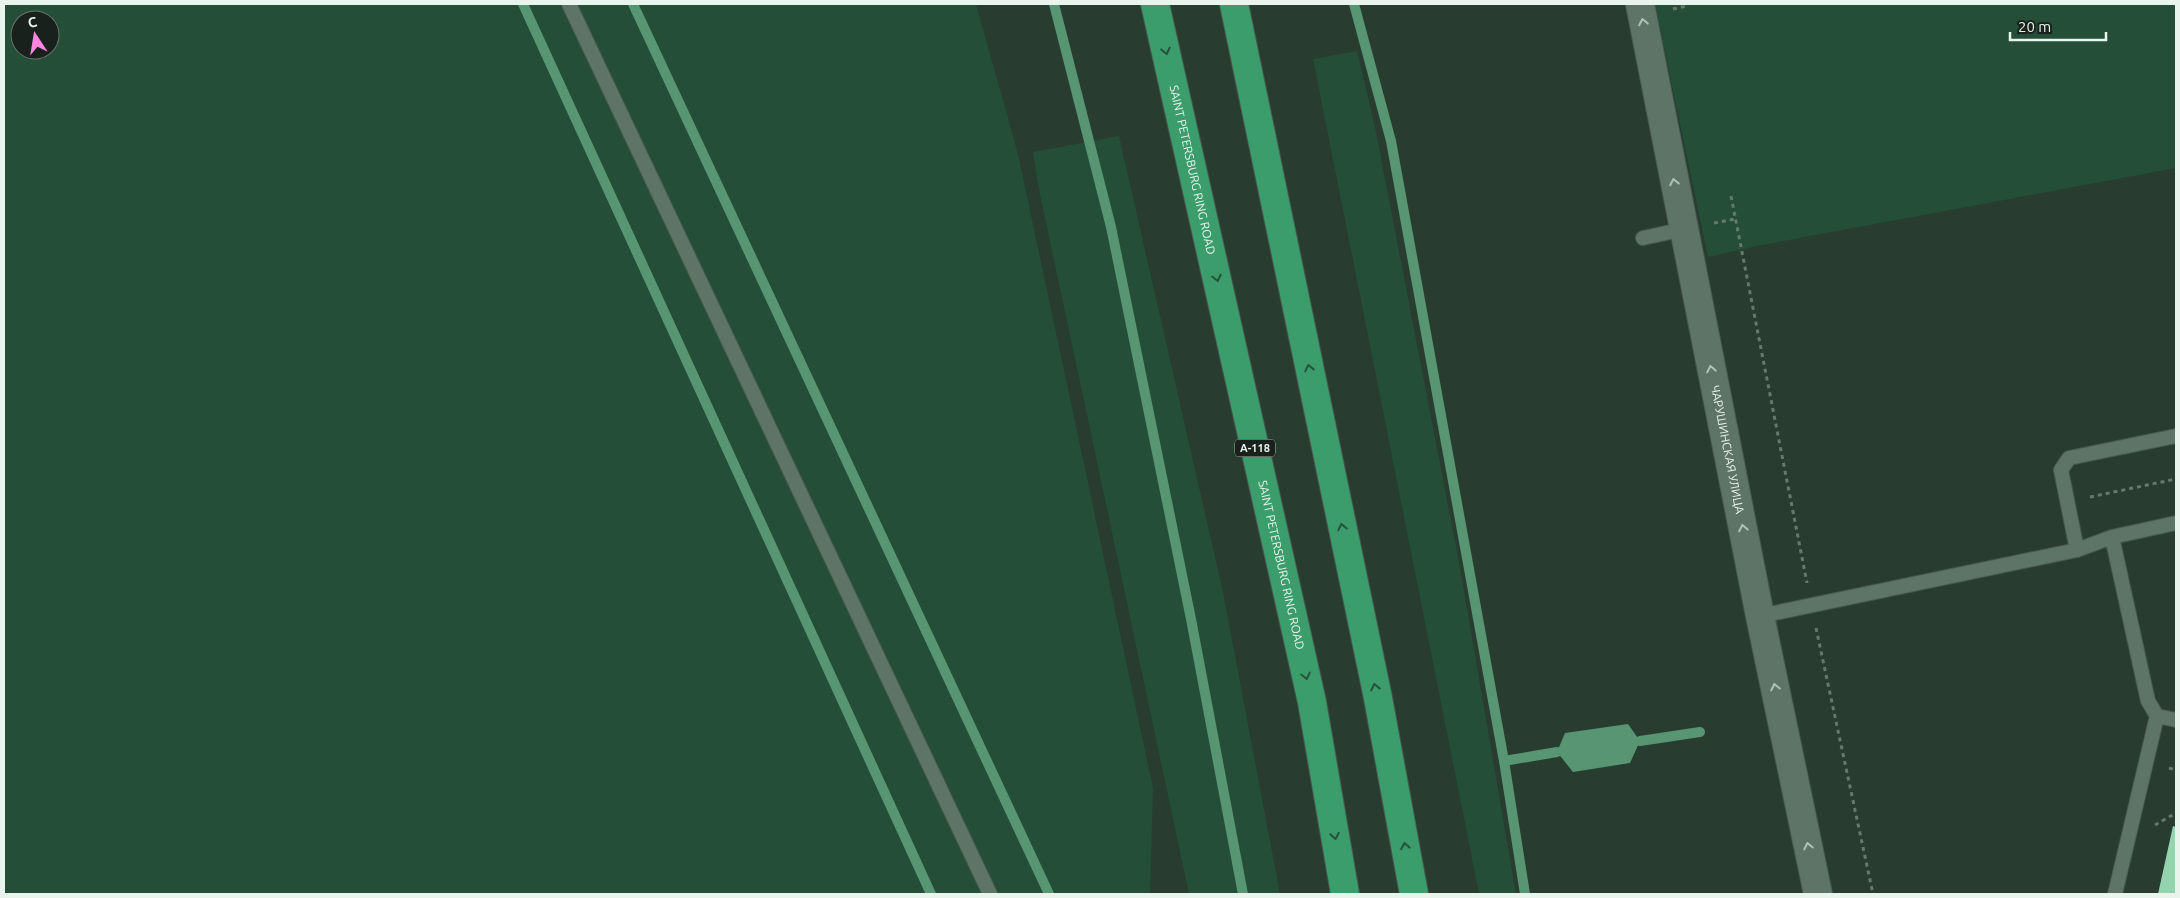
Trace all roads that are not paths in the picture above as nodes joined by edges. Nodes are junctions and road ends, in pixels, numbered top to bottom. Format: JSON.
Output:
{"nodes":[{"id":1,"x":569,"y":4,"type":"edge"},
{"id":2,"x":1156,"y":4,"type":"edge"},
{"id":3,"x":1234,"y":4,"type":"edge"},
{"id":4,"x":1640,"y":4,"type":"edge"},
{"id":5,"x":1684,"y":229,"type":"junction"},
{"id":6,"x":1643,"y":238,"type":"dead end"},
{"id":7,"x":2176,"y":436,"type":"edge"},
{"id":8,"x":2176,"y":524,"type":"edge"},
{"id":9,"x":2112,"y":537,"type":"junction"},
{"id":10,"x":2077,"y":550,"type":"junction"},
{"id":11,"x":1760,"y":616,"type":"junction"},
{"id":12,"x":2157,"y":716,"type":"junction"},
{"id":13,"x":2176,"y":720,"type":"edge"},
{"id":14,"x":990,"y":894,"type":"edge"},
{"id":15,"x":1345,"y":894,"type":"edge"},
{"id":16,"x":1414,"y":894,"type":"edge"},
{"id":17,"x":1818,"y":894,"type":"edge"},
{"id":18,"x":2115,"y":894,"type":"edge"}],
"edges":[{"from":1,"to":14,"type":"lane"},
{"from":2,"to":15,"type":"highway","name":"SAINT PETERSBURG RING ROAD","number":"А-118","one_way":true},
{"from":16,"to":3,"type":"highway","one_way":true},
{"from":5,"to":4,"type":"street","name":"ЧАРУШИНСКАЯ УЛИЦА","one_way":true},
{"from":5,"to":6,"type":"lane"},
{"from":11,"to":5,"type":"street","name":"ЧАРУШИНСКАЯ УЛИЦА","one_way":true},
{"from":7,"to":10,"type":"lane"},
{"from":8,"to":9,"type":"lane"},
{"from":9,"to":10,"type":"lane"},
{"from":9,"to":12,"type":"lane"},
{"from":10,"to":11,"type":"lane"},
{"from":17,"to":11,"type":"street","name":"ЧАРУШИНСКАЯ УЛИЦА","one_way":true},
{"from":12,"to":13,"type":"lane"},
{"from":12,"to":18,"type":"lane"}]}
